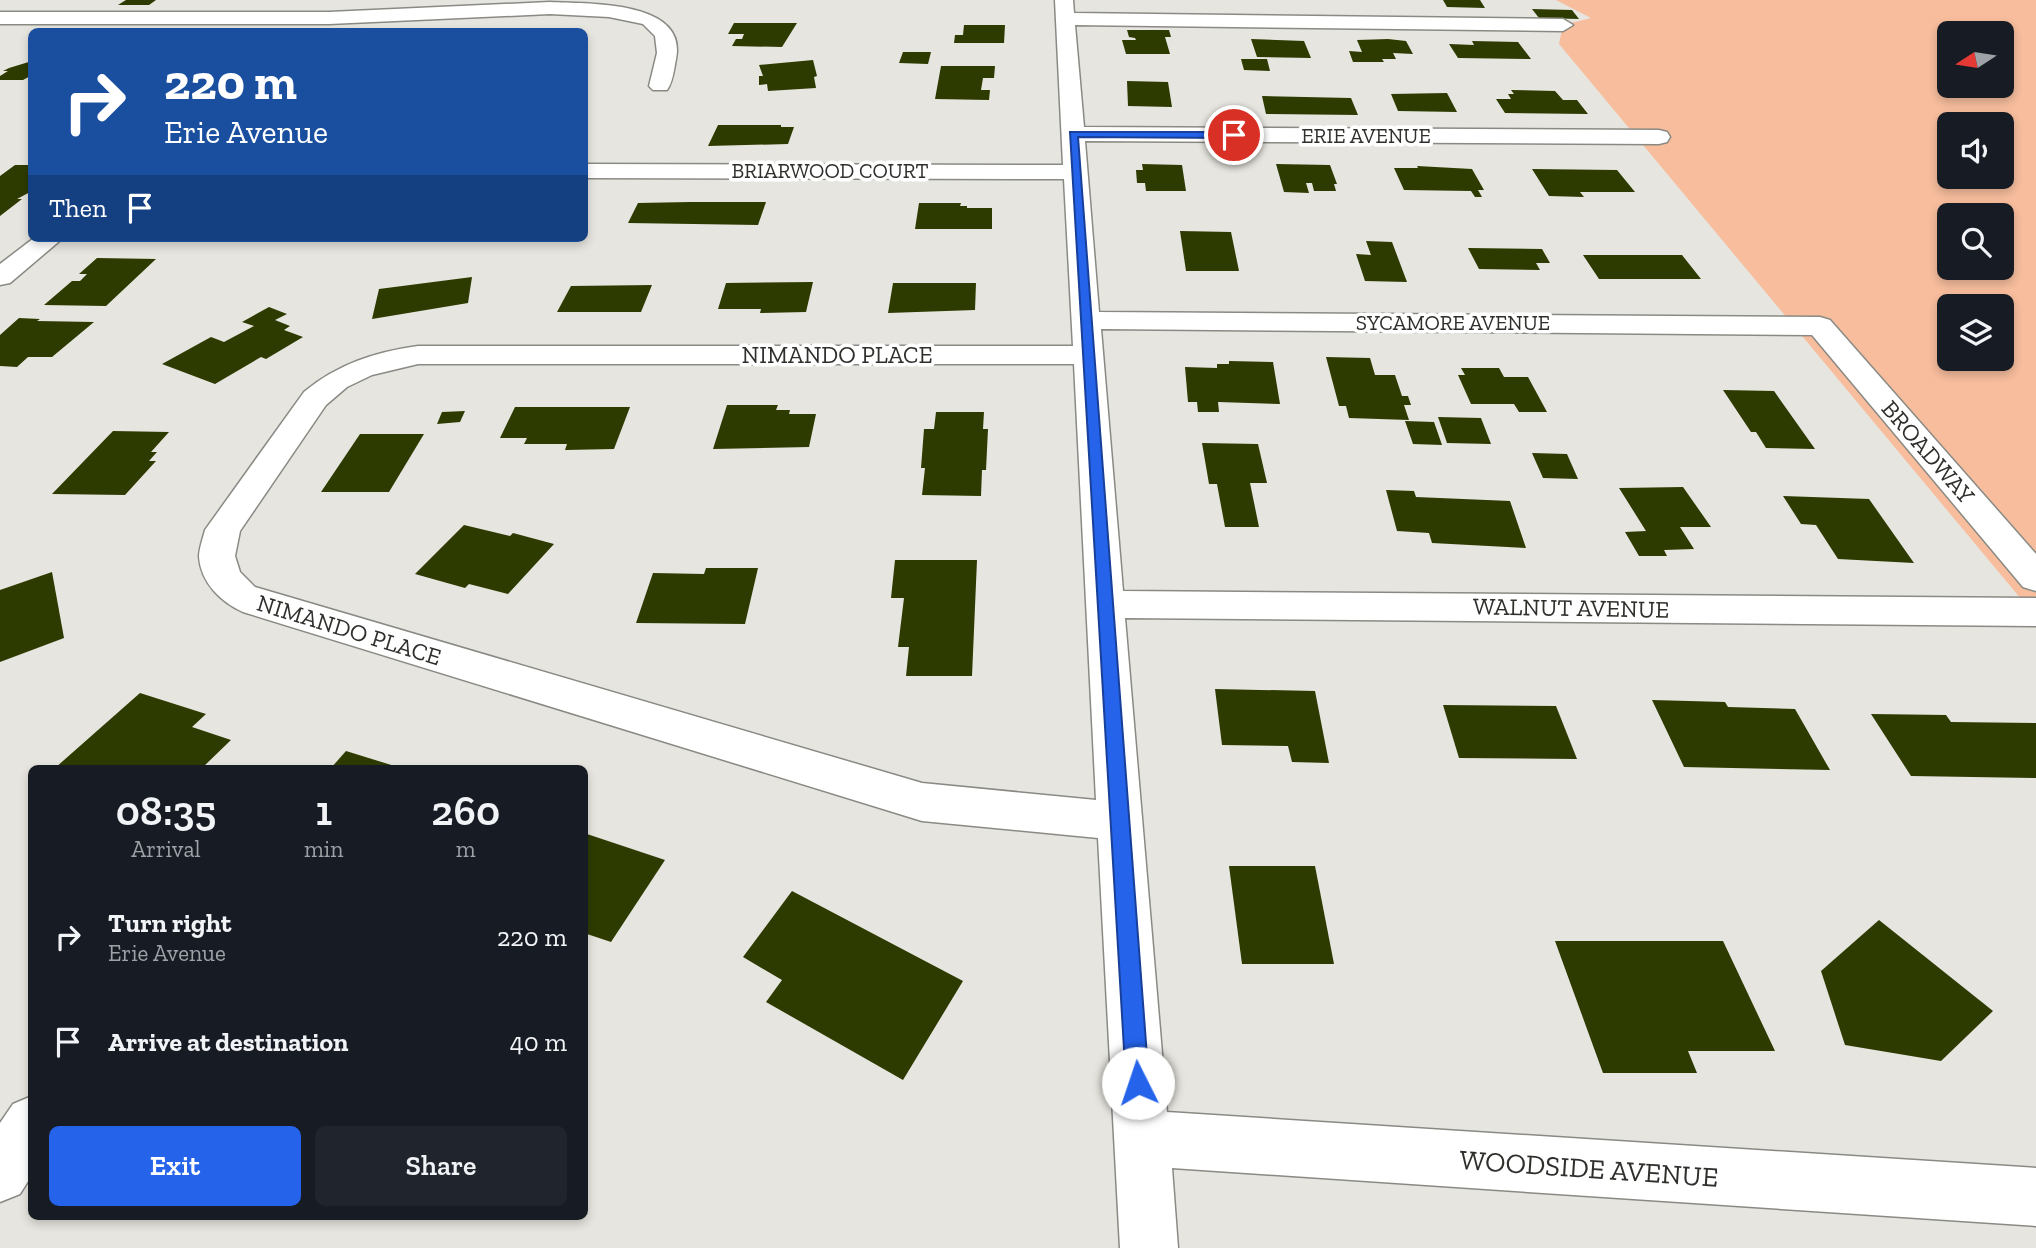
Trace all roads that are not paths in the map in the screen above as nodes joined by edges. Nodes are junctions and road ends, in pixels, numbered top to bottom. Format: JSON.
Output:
{"nodes":[{"id":1,"x":73,"y":0,"type":"edge"},
{"id":2,"x":351,"y":0,"type":"edge"},
{"id":3,"x":1065,"y":10,"type":"edge"},
{"id":4,"x":0,"y":18,"type":"edge"},
{"id":5,"x":43,"y":18,"type":"junction"},
{"id":6,"x":329,"y":18,"type":"junction"},
{"id":7,"x":1563,"y":25,"type":"dead end"},
{"id":8,"x":317,"y":28,"type":"edge"},
{"id":9,"x":11,"y":36,"type":"dead end"},
{"id":10,"x":660,"y":86,"type":"dead end"},
{"id":11,"x":1073,"y":134,"type":"junction"},
{"id":12,"x":1658,"y":137,"type":"dead end"},
{"id":13,"x":588,"y":171,"type":"edge"},
{"id":14,"x":1076,"y":172,"type":"junction"},
{"id":15,"x":45,"y":242,"type":"edge"},
{"id":16,"x":0,"y":277,"type":"edge"},
{"id":17,"x":1820,"y":326,"type":"joint"},
{"id":18,"x":1087,"y":338,"type":"junction"},
{"id":19,"x":2036,"y":578,"type":"edge"},
{"id":20,"x":1105,"y":604,"type":"junction"},
{"id":21,"x":2036,"y":612,"type":"edge"},
{"id":22,"x":1120,"y":821,"type":"junction"},
{"id":23,"x":28,"y":1129,"type":"edge"},
{"id":24,"x":1141,"y":1138,"type":"junction"},
{"id":25,"x":0,"y":1174,"type":"edge"},
{"id":26,"x":2036,"y":1197,"type":"edge"},
{"id":27,"x":1149,"y":1248,"type":"edge"}],
"edges":[{"from":1,"to":5,"type":"street"},
{"from":2,"to":6,"type":"street"},
{"from":3,"to":7,"type":"street"},
{"from":3,"to":11,"type":"street"},
{"from":4,"to":5,"type":"street"},
{"from":5,"to":6,"type":"street"},
{"from":5,"to":9,"type":"street"},
{"from":6,"to":8,"type":"street"},
{"from":6,"to":10,"type":"street"},
{"from":11,"to":12,"type":"street","name":"ERIE AVENUE"},
{"from":11,"to":14,"type":"street"},
{"from":13,"to":14,"type":"street","name":"BRIARWOOD COURT"},
{"from":14,"to":18,"type":"street"},
{"from":15,"to":16,"type":"street"},
{"from":17,"to":18,"type":"street","name":"SYCAMORE AVENUE"},
{"from":17,"to":19,"type":"street","name":"BROADWAY"},
{"from":18,"to":20,"type":"street"},
{"from":18,"to":22,"type":"street","name":"NIMANDO PLACE"},
{"from":20,"to":21,"type":"street","name":"WALNUT AVENUE"},
{"from":20,"to":22,"type":"street"},
{"from":22,"to":24,"type":"street"},
{"from":23,"to":25,"type":"street"},
{"from":24,"to":26,"type":"street","name":"WOODSIDE AVENUE"},
{"from":24,"to":27,"type":"street"}]}
